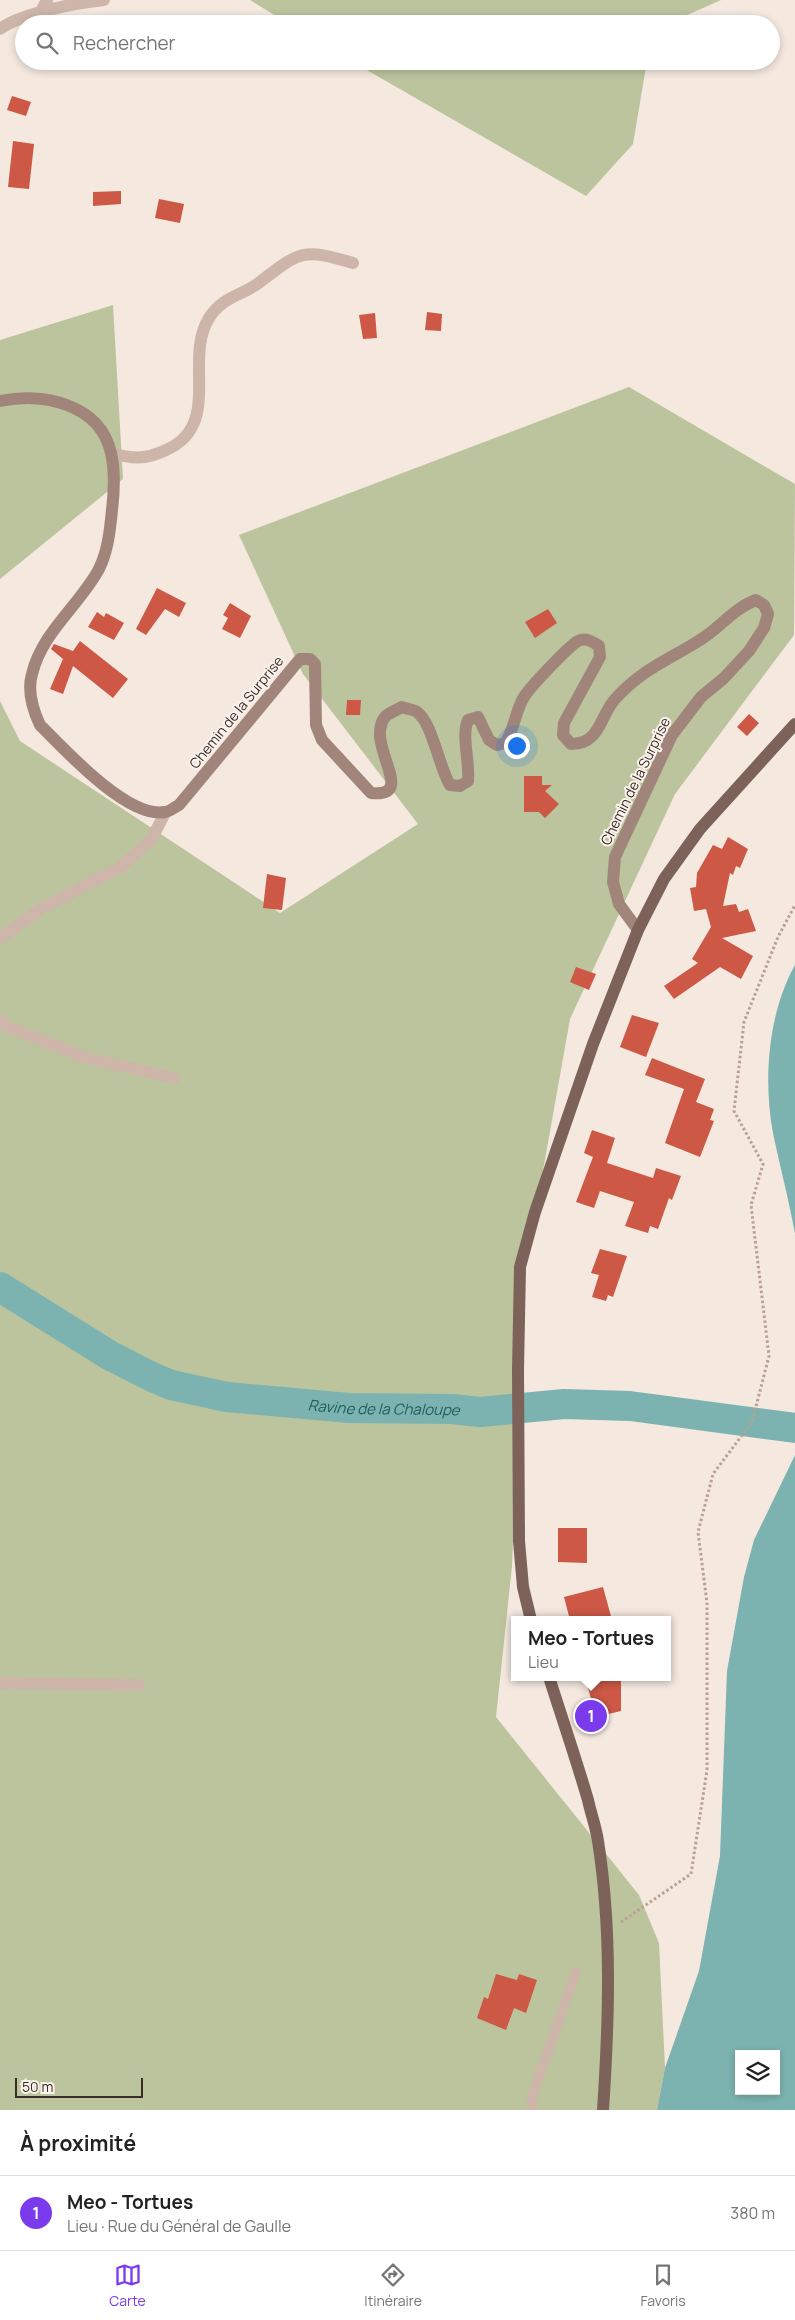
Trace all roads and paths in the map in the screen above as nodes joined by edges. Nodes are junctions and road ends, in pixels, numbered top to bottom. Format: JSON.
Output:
{"nodes":[{"id":1,"x":47,"y":0,"type":"edge"},
{"id":2,"x":104,"y":0,"type":"edge"},
{"id":3,"x":40,"y":13,"type":"junction"},
{"id":4,"x":34,"y":15,"type":"edge"},
{"id":5,"x":15,"y":22,"type":"edge"},
{"id":6,"x":0,"y":29,"type":"edge"},
{"id":7,"x":352,"y":263,"type":"dead end"},
{"id":8,"x":0,"y":401,"type":"edge"},
{"id":9,"x":111,"y":453,"type":"junction"},
{"id":10,"x":795,"y":724,"type":"edge"},
{"id":11,"x":165,"y":812,"type":"junction"},
{"id":12,"x":795,"y":905,"type":"edge"},
{"id":13,"x":638,"y":930,"type":"junction"},
{"id":14,"x":0,"y":938,"type":"edge"},
{"id":15,"x":0,"y":1020,"type":"edge"},
{"id":16,"x":174,"y":1078,"type":"dead end"},
{"id":17,"x":530,"y":1616,"type":"edge"},
{"id":18,"x":550,"y":1681,"type":"edge"},
{"id":19,"x":0,"y":1683,"type":"edge"},
{"id":20,"x":139,"y":1685,"type":"dead end"},
{"id":21,"x":608,"y":1930,"type":"junction"},
{"id":22,"x":576,"y":1972,"type":"dead end"},
{"id":23,"x":532,"y":2110,"type":"edge"},
{"id":24,"x":603,"y":2110,"type":"edge"}],
"edges":[{"from":1,"to":3,"type":"street"},
{"from":2,"to":3,"type":"street"},
{"from":3,"to":4,"type":"street"},
{"from":5,"to":6,"type":"street"},
{"from":7,"to":9,"type":"street"},
{"from":8,"to":9,"type":"main road"},
{"from":9,"to":11,"type":"main road"},
{"from":10,"to":13,"type":"main road"},
{"from":11,"to":13,"type":"main road","name":"Chemin de la Surprise"},
{"from":11,"to":14,"type":"street"},
{"from":12,"to":21,"type":"path"},
{"from":13,"to":17,"type":"main road"},
{"from":15,"to":16,"type":"street"},
{"from":18,"to":21,"type":"main road"},
{"from":19,"to":20,"type":"street"},
{"from":21,"to":24,"type":"main road"},
{"from":22,"to":23,"type":"lane"}]}
